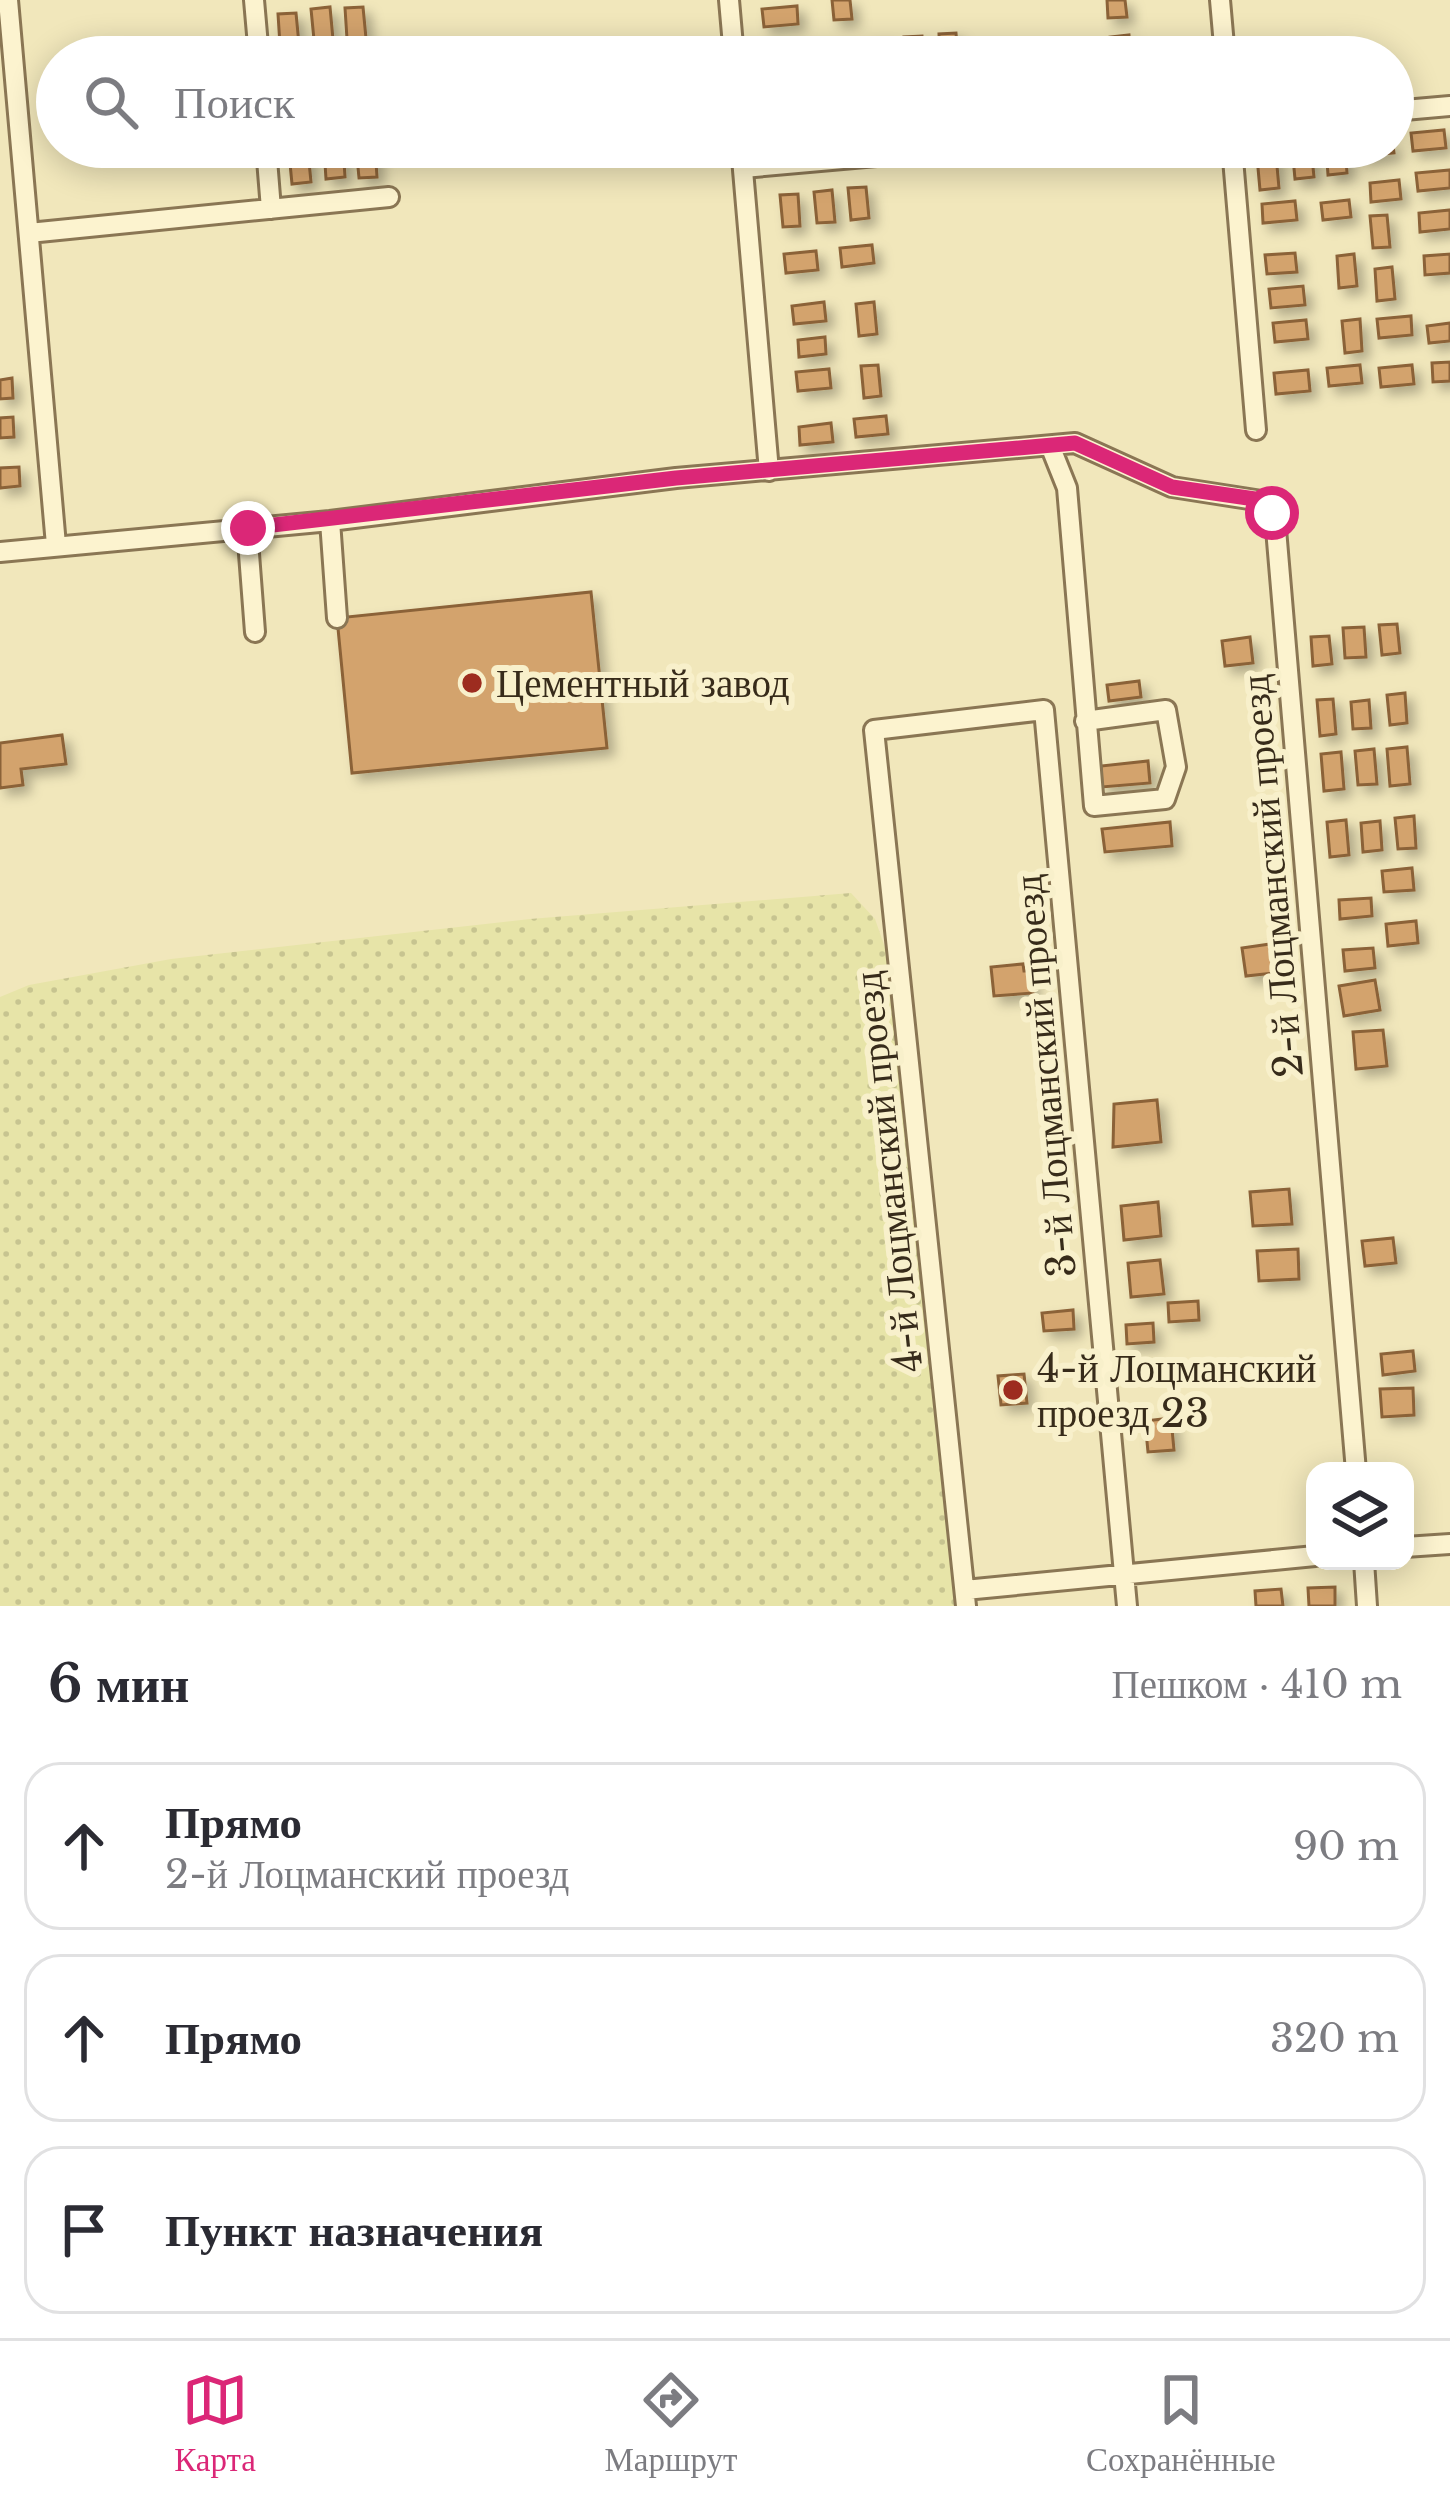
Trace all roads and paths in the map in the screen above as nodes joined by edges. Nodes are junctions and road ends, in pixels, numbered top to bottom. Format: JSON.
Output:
{"nodes":[{"id":1,"x":8,"y":0,"type":"edge"},
{"id":2,"x":254,"y":0,"type":"edge"},
{"id":3,"x":729,"y":0,"type":"edge"},
{"id":4,"x":1220,"y":0,"type":"edge"},
{"id":5,"x":257,"y":36,"type":"edge"},
{"id":6,"x":732,"y":36,"type":"edge"},
{"id":7,"x":1223,"y":36,"type":"edge"},
{"id":8,"x":1450,"y":106,"type":"edge"},
{"id":9,"x":1414,"y":109,"type":"edge"},
{"id":10,"x":268,"y":168,"type":"edge"},
{"id":11,"x":743,"y":168,"type":"edge"},
{"id":12,"x":1234,"y":168,"type":"edge"},
{"id":13,"x":388,"y":197,"type":"dead end"},
{"id":14,"x":271,"y":209,"type":"junction"},
{"id":15,"x":29,"y":233,"type":"junction"},
{"id":16,"x":1256,"y":430,"type":"dead end"},
{"id":17,"x":1052,"y":448,"type":"junction"},
{"id":18,"x":769,"y":471,"type":"junction"},
{"id":19,"x":330,"y":521,"type":"junction"},
{"id":20,"x":248,"y":528,"type":"junction"},
{"id":21,"x":56,"y":545,"type":"junction"},
{"id":22,"x":0,"y":552,"type":"edge"},
{"id":23,"x":337,"y":618,"type":"dead end"},
{"id":24,"x":255,"y":632,"type":"dead end"},
{"id":25,"x":1085,"y":721,"type":"junction"},
{"id":26,"x":874,"y":730,"type":"joint"},
{"id":27,"x":1355,"y":1462,"type":"edge"},
{"id":28,"x":1450,"y":1544,"type":"edge"},
{"id":29,"x":1414,"y":1546,"type":"edge"},
{"id":30,"x":1306,"y":1557,"type":"edge"},
{"id":31,"x":1365,"y":1570,"type":"edge"},
{"id":32,"x":1124,"y":1576,"type":"junction"},
{"id":33,"x":966,"y":1598,"type":"edge"},
{"id":34,"x":1126,"y":1606,"type":"edge"},
{"id":35,"x":1367,"y":1606,"type":"edge"}],
"edges":[{"from":1,"to":15,"type":"street"},
{"from":2,"to":5,"type":"street"},
{"from":3,"to":6,"type":"street"},
{"from":4,"to":7,"type":"street"},
{"from":8,"to":9,"type":"street"},
{"from":10,"to":14,"type":"street"},
{"from":11,"to":18,"type":"street"},
{"from":12,"to":16,"type":"street"},
{"from":13,"to":14,"type":"street"},
{"from":14,"to":15,"type":"street"},
{"from":15,"to":21,"type":"street"},
{"from":17,"to":18,"type":"street","name":"2-й Лоцманский проезд"},
{"from":17,"to":25,"type":"street"},
{"from":17,"to":27,"type":"street","name":"2-й Лоцманский проезд"},
{"from":18,"to":19,"type":"street","name":"2-й Лоцманский проезд"},
{"from":19,"to":20,"type":"street","name":"2-й Лоцманский проезд"},
{"from":19,"to":23,"type":"street"},
{"from":20,"to":21,"type":"street","name":"2-й Лоцманский проезд"},
{"from":20,"to":24,"type":"street"},
{"from":21,"to":22,"type":"street","name":"2-й Лоцманский проезд"},
{"from":25,"to":25,"type":"street"},
{"from":26,"to":32,"type":"street","name":"3-й Лоцманский проезд"},
{"from":26,"to":33,"type":"street","name":"4-й Лоцманский проезд"},
{"from":28,"to":29,"type":"street"},
{"from":30,"to":32,"type":"street"},
{"from":31,"to":35,"type":"street"},
{"from":32,"to":33,"type":"street"},
{"from":32,"to":34,"type":"street","name":"3-й Лоцманский проезд"}]}
